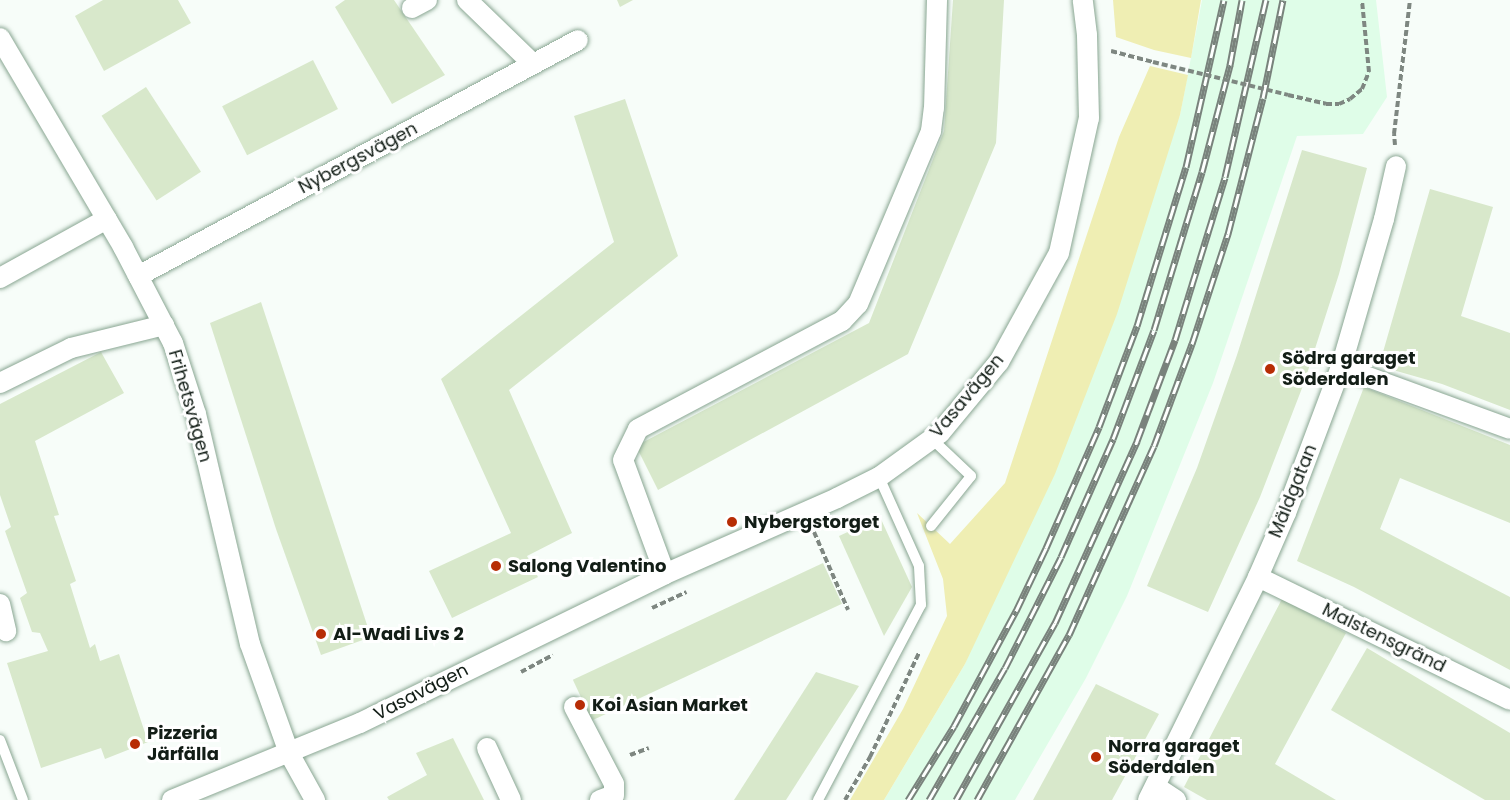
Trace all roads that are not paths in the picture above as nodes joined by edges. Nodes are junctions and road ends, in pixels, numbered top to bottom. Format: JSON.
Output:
{"nodes":[{"id":1,"x":467,"y":0,"type":"edge"},
{"id":2,"x":937,"y":0,"type":"edge"},
{"id":3,"x":1083,"y":0,"type":"edge"},
{"id":4,"x":0,"y":38,"type":"edge"},
{"id":5,"x":578,"y":40,"type":"dead end"},
{"id":6,"x":533,"y":64,"type":"junction"},
{"id":7,"x":1396,"y":166,"type":"road end"},
{"id":8,"x":107,"y":219,"type":"junction"},
{"id":9,"x":138,"y":276,"type":"junction"},
{"id":10,"x":0,"y":278,"type":"edge"},
{"id":11,"x":164,"y":325,"type":"junction"},
{"id":12,"x":1341,"y":367,"type":"junction"},
{"id":13,"x":0,"y":383,"type":"edge"},
{"id":14,"x":1510,"y":429,"type":"edge"},
{"id":15,"x":932,"y":439,"type":"junction"},
{"id":16,"x":879,"y":477,"type":"junction"},
{"id":17,"x":930,"y":526,"type":"dead end"},
{"id":18,"x":665,"y":574,"type":"junction"},
{"id":19,"x":1258,"y":577,"type":"junction"},
{"id":20,"x":0,"y":604,"type":"edge"},
{"id":21,"x":6,"y":631,"type":"dead end"},
{"id":22,"x":1510,"y":700,"type":"edge"},
{"id":23,"x":574,"y":707,"type":"dead end"},
{"id":24,"x":0,"y":740,"type":"edge"},
{"id":25,"x":487,"y":748,"type":"dead end"},
{"id":26,"x":289,"y":753,"type":"junction"},
{"id":27,"x":1152,"y":793,"type":"edge"},
{"id":28,"x":23,"y":800,"type":"edge"},
{"id":29,"x":172,"y":800,"type":"edge"},
{"id":30,"x":315,"y":800,"type":"edge"},
{"id":31,"x":511,"y":800,"type":"edge"},
{"id":32,"x":600,"y":800,"type":"edge"},
{"id":33,"x":818,"y":800,"type":"edge"},
{"id":34,"x":1176,"y":800,"type":"edge"}],
"edges":[{"from":1,"to":6,"type":"street"},
{"from":2,"to":18,"type":"street"},
{"from":3,"to":15,"type":"street","name":"Vasavägen"},
{"from":4,"to":8,"type":"street","name":"Frihetsvägen"},
{"from":5,"to":6,"type":"street","name":"Nybergsvägen"},
{"from":6,"to":9,"type":"street","name":"Nybergsvägen"},
{"from":7,"to":12,"type":"street","name":"Mäldgatan"},
{"from":8,"to":9,"type":"street","name":"Frihetsvägen"},
{"from":8,"to":10,"type":"street"},
{"from":9,"to":11,"type":"street","name":"Frihetsvägen"},
{"from":11,"to":13,"type":"street"},
{"from":11,"to":26,"type":"street","name":"Frihetsvägen"},
{"from":12,"to":14,"type":"street"},
{"from":12,"to":19,"type":"street","name":"Mäldgatan"},
{"from":15,"to":16,"type":"street","name":"Vasavägen"},
{"from":15,"to":17,"type":"lane"},
{"from":16,"to":18,"type":"street","name":"Vasavägen"},
{"from":16,"to":33,"type":"lane"},
{"from":18,"to":26,"type":"street","name":"Vasavägen"},
{"from":19,"to":22,"type":"street","name":"Malstensgränd"},
{"from":19,"to":27,"type":"street","name":"Mäldgatan"},
{"from":20,"to":21,"type":"street"},
{"from":23,"to":32,"type":"street"},
{"from":24,"to":28,"type":"lane"},
{"from":25,"to":31,"type":"street"},
{"from":26,"to":29,"type":"street","name":"Vasavägen"},
{"from":26,"to":30,"type":"street","name":"Frihetsvägen"},
{"from":27,"to":34,"type":"street"}]}
